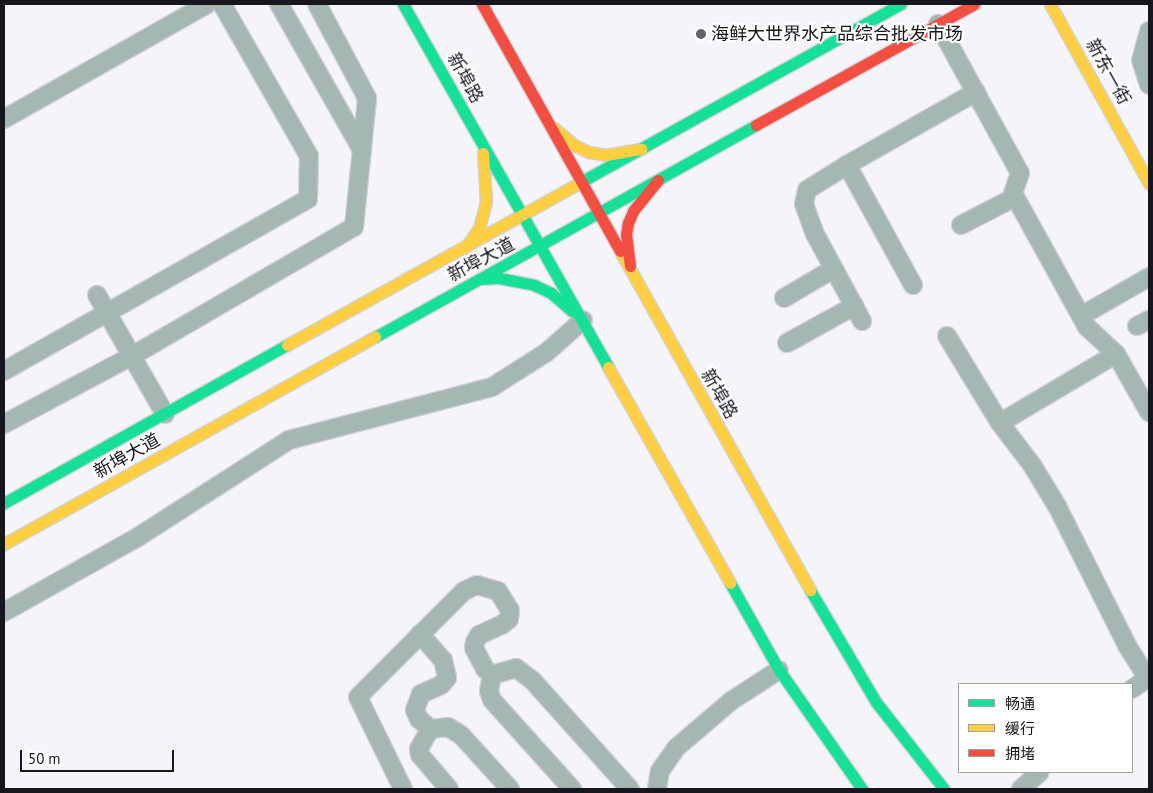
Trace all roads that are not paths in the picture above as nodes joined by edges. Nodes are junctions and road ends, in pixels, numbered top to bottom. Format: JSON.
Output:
{"nodes":[{"id":1,"x":207,"y":4,"type":"edge"},
{"id":2,"x":222,"y":4,"type":"edge"},
{"id":3,"x":279,"y":4,"type":"edge"},
{"id":4,"x":317,"y":4,"type":"edge"},
{"id":5,"x":403,"y":4,"type":"edge"},
{"id":6,"x":482,"y":4,"type":"edge"},
{"id":7,"x":901,"y":4,"type":"edge"},
{"id":8,"x":974,"y":4,"type":"edge"},
{"id":9,"x":1050,"y":4,"type":"edge"},
{"id":10,"x":938,"y":24,"type":"junction"},
{"id":11,"x":1149,"y":31,"type":"edge"},
{"id":12,"x":1149,"y":85,"type":"edge"},
{"id":13,"x":976,"y":92,"type":"junction"},
{"id":14,"x":543,"y":116,"type":"junction"},
{"id":15,"x":4,"y":119,"type":"edge"},
{"id":16,"x":482,"y":144,"type":"junction"},
{"id":17,"x":362,"y":150,"type":"junction"},
{"id":18,"x":642,"y":150,"type":"junction"},
{"id":19,"x":847,"y":165,"type":"junction"},
{"id":20,"x":658,"y":180,"type":"junction"},
{"id":21,"x":580,"y":183,"type":"junction"},
{"id":22,"x":1149,"y":183,"type":"edge"},
{"id":23,"x":1015,"y":197,"type":"junction"},
{"id":24,"x":523,"y":215,"type":"junction"},
{"id":25,"x":598,"y":216,"type":"junction"},
{"id":26,"x":961,"y":225,"type":"dead end"},
{"id":27,"x":465,"y":248,"type":"junction"},
{"id":28,"x":541,"y":248,"type":"junction"},
{"id":29,"x":834,"y":269,"type":"junction"},
{"id":30,"x":1149,"y":277,"type":"edge"},
{"id":31,"x":480,"y":279,"type":"junction"},
{"id":32,"x":634,"y":279,"type":"junction"},
{"id":33,"x":913,"y":285,"type":"dead end"},
{"id":34,"x":97,"y":295,"type":"dead end"},
{"id":35,"x":784,"y":298,"type":"dead end"},
{"id":36,"x":108,"y":314,"type":"junction"},
{"id":37,"x":1081,"y":316,"type":"junction"},
{"id":38,"x":583,"y":320,"type":"junction"},
{"id":39,"x":947,"y":336,"type":"dead end"},
{"id":40,"x":787,"y":342,"type":"dead end"},
{"id":41,"x":1116,"y":354,"type":"junction"},
{"id":42,"x":132,"y":356,"type":"junction"},
{"id":43,"x":4,"y":371,"type":"edge"},
{"id":44,"x":1149,"y":412,"type":"edge"},
{"id":45,"x":165,"y":414,"type":"junction"},
{"id":46,"x":1000,"y":423,"type":"junction"},
{"id":47,"x":4,"y":424,"type":"edge"},
{"id":48,"x":4,"y":503,"type":"edge"},
{"id":49,"x":4,"y":544,"type":"edge"},
{"id":50,"x":4,"y":612,"type":"edge"},
{"id":51,"x":420,"y":634,"type":"junction"},
{"id":52,"x":779,"y":670,"type":"junction"},
{"id":53,"x":492,"y":675,"type":"junction"},
{"id":54,"x":1149,"y":679,"type":"edge"},
{"id":55,"x":1133,"y":688,"type":"edge"},
{"id":56,"x":430,"y":728,"type":"junction"},
{"id":57,"x":1039,"y":773,"type":"edge"},
{"id":58,"x":403,"y":789,"type":"edge"},
{"id":59,"x":449,"y":789,"type":"edge"},
{"id":60,"x":510,"y":789,"type":"edge"},
{"id":61,"x":572,"y":789,"type":"edge"},
{"id":62,"x":630,"y":789,"type":"edge"},
{"id":63,"x":658,"y":789,"type":"edge"},
{"id":64,"x":862,"y":789,"type":"edge"},
{"id":65,"x":944,"y":789,"type":"edge"},
{"id":66,"x":1021,"y":789,"type":"edge"}],
"edges":[{"from":1,"to":15,"type":"street"},
{"from":2,"to":36,"type":"street"},
{"from":3,"to":17,"type":"street"},
{"from":4,"to":17,"type":"street"},
{"from":5,"to":16,"type":"main road","name":"新埠路"},
{"from":6,"to":14,"type":"main road","name":"新埠路"},
{"from":7,"to":18,"type":"main road","name":"新埠大道"},
{"from":8,"to":10,"type":"main road","name":"新埠大道"},
{"from":9,"to":22,"type":"main road","name":"新东一街"},
{"from":10,"to":13,"type":"street"},
{"from":10,"to":20,"type":"main road","name":"新埠大道"},
{"from":11,"to":12,"type":"street"},
{"from":13,"to":19,"type":"street"},
{"from":13,"to":23,"type":"street"},
{"from":14,"to":18,"type":"main road"},
{"from":14,"to":21,"type":"main road","name":"新埠路"},
{"from":16,"to":24,"type":"main road","name":"新埠路"},
{"from":16,"to":27,"type":"main road"},
{"from":17,"to":42,"type":"street"},
{"from":18,"to":21,"type":"main road","name":"新埠大道"},
{"from":19,"to":29,"type":"street"},
{"from":19,"to":33,"type":"street"},
{"from":20,"to":25,"type":"main road","name":"新埠大道"},
{"from":20,"to":32,"type":"main road"},
{"from":21,"to":24,"type":"main road","name":"新埠大道"},
{"from":21,"to":25,"type":"main road","name":"新埠路"},
{"from":23,"to":26,"type":"street"},
{"from":23,"to":37,"type":"street"},
{"from":24,"to":27,"type":"main road","name":"新埠大道"},
{"from":24,"to":28,"type":"main road","name":"新埠路"},
{"from":25,"to":28,"type":"main road","name":"新埠大道"},
{"from":25,"to":32,"type":"main road","name":"新埠路"},
{"from":27,"to":45,"type":"main road","name":"新埠大道"},
{"from":28,"to":31,"type":"main road","name":"新埠大道"},
{"from":28,"to":38,"type":"main road","name":"新埠路"},
{"from":29,"to":35,"type":"street"},
{"from":29,"to":40,"type":"street"},
{"from":30,"to":37,"type":"street"},
{"from":31,"to":38,"type":"main road"},
{"from":31,"to":49,"type":"main road","name":"新埠大道"},
{"from":32,"to":65,"type":"main road","name":"新埠路"},
{"from":34,"to":36,"type":"street"},
{"from":36,"to":42,"type":"street"},
{"from":36,"to":43,"type":"street"},
{"from":37,"to":41,"type":"street"},
{"from":38,"to":50,"type":"street"},
{"from":38,"to":52,"type":"main road","name":"新埠路"},
{"from":39,"to":46,"type":"street"},
{"from":41,"to":44,"type":"street"},
{"from":41,"to":46,"type":"street"},
{"from":42,"to":45,"type":"street"},
{"from":42,"to":47,"type":"street"},
{"from":45,"to":48,"type":"main road","name":"新埠大道"},
{"from":46,"to":54,"type":"street"},
{"from":51,"to":53,"type":"street"},
{"from":51,"to":56,"type":"street"},
{"from":51,"to":58,"type":"street"},
{"from":52,"to":63,"type":"street"},
{"from":52,"to":64,"type":"main road","name":"新埠路"},
{"from":53,"to":61,"type":"street"},
{"from":53,"to":62,"type":"street"},
{"from":54,"to":55,"type":"street"},
{"from":56,"to":59,"type":"street"},
{"from":56,"to":60,"type":"street"},
{"from":57,"to":66,"type":"street"}]}
